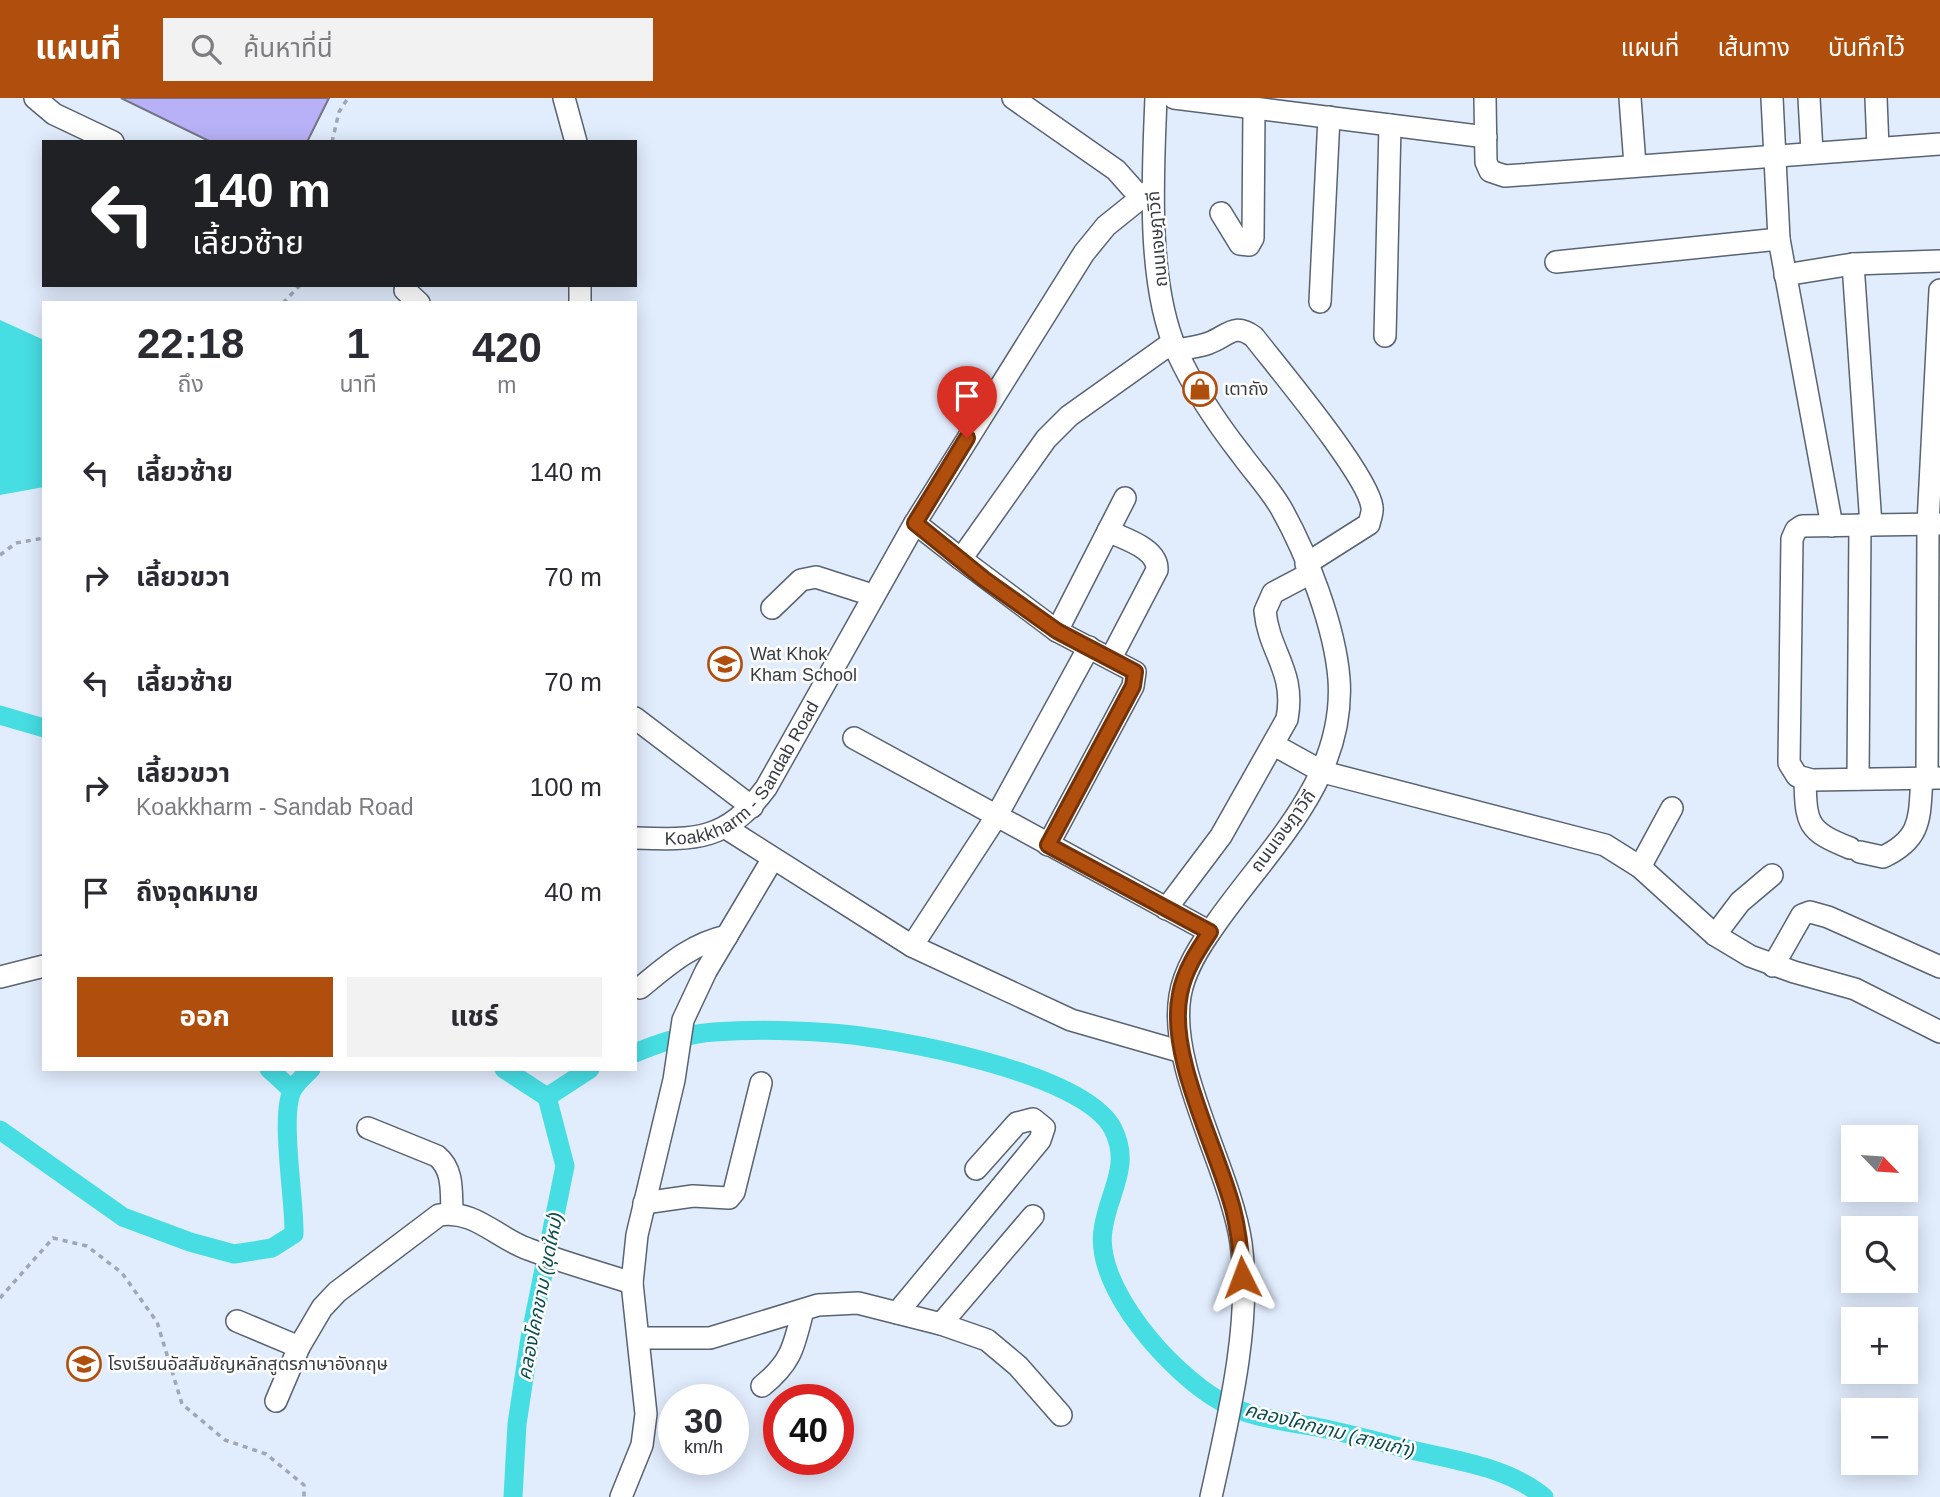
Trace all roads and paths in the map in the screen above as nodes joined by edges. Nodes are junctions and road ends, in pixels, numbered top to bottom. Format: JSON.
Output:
{"nodes":[{"id":1,"x":35,"y":98,"type":"edge"},
{"id":2,"x":348,"y":98,"type":"edge"},
{"id":3,"x":564,"y":98,"type":"edge"},
{"id":4,"x":1013,"y":98,"type":"edge"},
{"id":5,"x":1156,"y":98,"type":"edge"},
{"id":6,"x":1174,"y":98,"type":"edge"},
{"id":7,"x":1485,"y":98,"type":"edge"},
{"id":8,"x":1630,"y":98,"type":"edge"},
{"id":9,"x":1772,"y":98,"type":"edge"},
{"id":10,"x":1809,"y":98,"type":"edge"},
{"id":11,"x":1876,"y":98,"type":"edge"},
{"id":12,"x":1254,"y":108,"type":"junction"},
{"id":13,"x":1329,"y":117,"type":"junction"},
{"id":14,"x":1390,"y":125,"type":"junction"},
{"id":15,"x":1486,"y":137,"type":"junction"},
{"id":16,"x":109,"y":140,"type":"edge"},
{"id":17,"x":332,"y":140,"type":"edge"},
{"id":18,"x":575,"y":140,"type":"edge"},
{"id":19,"x":1940,"y":144,"type":"edge"},
{"id":20,"x":1878,"y":148,"type":"junction"},
{"id":21,"x":1812,"y":152,"type":"junction"},
{"id":22,"x":1774,"y":154,"type":"junction"},
{"id":23,"x":1635,"y":165,"type":"junction"},
{"id":24,"x":1146,"y":193,"type":"junction"},
{"id":25,"x":1221,"y":213,"type":"dead end"},
{"id":26,"x":1779,"y":239,"type":"junction"},
{"id":27,"x":1940,"y":261,"type":"edge"},
{"id":28,"x":1556,"y":262,"type":"dead end"},
{"id":29,"x":1853,"y":264,"type":"junction"},
{"id":30,"x":1785,"y":275,"type":"junction"},
{"id":31,"x":298,"y":287,"type":"edge"},
{"id":32,"x":1940,"y":290,"type":"edge"},
{"id":33,"x":285,"y":301,"type":"edge"},
{"id":34,"x":1320,"y":302,"type":"dead end"},
{"id":35,"x":1385,"y":336,"type":"dead end"},
{"id":36,"x":1175,"y":346,"type":"junction"},
{"id":37,"x":1125,"y":498,"type":"dead end"},
{"id":38,"x":915,"y":523,"type":"junction"},
{"id":39,"x":1934,"y":524,"type":"edge"},
{"id":40,"x":1865,"y":525,"type":"junction"},
{"id":41,"x":1832,"y":526,"type":"junction"},
{"id":42,"x":1108,"y":531,"type":"junction"},
{"id":43,"x":42,"y":538,"type":"edge"},
{"id":44,"x":0,"y":555,"type":"edge"},
{"id":45,"x":961,"y":559,"type":"junction"},
{"id":46,"x":1308,"y":569,"type":"junction"},
{"id":47,"x":872,"y":596,"type":"junction"},
{"id":48,"x":772,"y":608,"type":"dead end"},
{"id":49,"x":1057,"y":631,"type":"junction"},
{"id":50,"x":1089,"y":647,"type":"junction"},
{"id":51,"x":1111,"y":658,"type":"junction"},
{"id":52,"x":637,"y":720,"type":"edge"},
{"id":53,"x":854,"y":737,"type":"dead end"},
{"id":54,"x":1274,"y":746,"type":"junction"},
{"id":55,"x":1322,"y":772,"type":"junction"},
{"id":56,"x":1930,"y":778,"type":"edge"},
{"id":57,"x":1805,"y":779,"type":"junction"},
{"id":58,"x":1858,"y":779,"type":"junction"},
{"id":59,"x":752,"y":807,"type":"junction"},
{"id":60,"x":1672,"y":808,"type":"dead end"},
{"id":61,"x":996,"y":817,"type":"junction"},
{"id":62,"x":726,"y":828,"type":"junction"},
{"id":63,"x":637,"y":838,"type":"edge"},
{"id":64,"x":1048,"y":845,"type":"junction"},
{"id":65,"x":772,"y":860,"type":"junction"},
{"id":66,"x":1640,"y":867,"type":"junction"},
{"id":67,"x":1772,"y":875,"type":"dead end"},
{"id":68,"x":1166,"y":909,"type":"junction"},
{"id":69,"x":1210,"y":932,"type":"junction"},
{"id":70,"x":1715,"y":935,"type":"junction"},
{"id":71,"x":727,"y":936,"type":"junction"},
{"id":72,"x":912,"y":946,"type":"junction"},
{"id":73,"x":42,"y":966,"type":"edge"},
{"id":74,"x":1773,"y":966,"type":"junction"},
{"id":75,"x":1940,"y":967,"type":"edge"},
{"id":76,"x":0,"y":977,"type":"edge"},
{"id":77,"x":640,"y":988,"type":"dead end"},
{"id":78,"x":1940,"y":1032,"type":"edge"},
{"id":79,"x":1182,"y":1052,"type":"junction"},
{"id":80,"x":761,"y":1083,"type":"dead end"},
{"id":81,"x":368,"y":1128,"type":"dead end"},
{"id":82,"x":976,"y":1169,"type":"dead end"},
{"id":83,"x":644,"y":1203,"type":"junction"},
{"id":84,"x":452,"y":1213,"type":"junction"},
{"id":85,"x":1033,"y":1216,"type":"dead end"},
{"id":86,"x":632,"y":1283,"type":"junction"},
{"id":87,"x":0,"y":1298,"type":"edge"},
{"id":88,"x":803,"y":1310,"type":"junction"},
{"id":89,"x":897,"y":1313,"type":"junction"},
{"id":90,"x":237,"y":1321,"type":"dead end"},
{"id":91,"x":941,"y":1324,"type":"junction"},
{"id":92,"x":640,"y":1338,"type":"junction"},
{"id":93,"x":299,"y":1347,"type":"junction"},
{"id":94,"x":762,"y":1387,"type":"dead end"},
{"id":95,"x":276,"y":1401,"type":"dead end"},
{"id":96,"x":1061,"y":1415,"type":"dead end"},
{"id":97,"x":304,"y":1497,"type":"edge"},
{"id":98,"x":621,"y":1497,"type":"edge"},
{"id":99,"x":1211,"y":1497,"type":"edge"}],
"edges":[{"from":1,"to":16,"type":"street"},
{"from":2,"to":17,"type":"path"},
{"from":3,"to":18,"type":"street"},
{"from":4,"to":24,"type":"street"},
{"from":5,"to":24,"type":"street","name":"ถนนเจษฎาวิถี"},
{"from":6,"to":12,"type":"street"},
{"from":7,"to":15,"type":"street"},
{"from":8,"to":23,"type":"street"},
{"from":9,"to":22,"type":"street"},
{"from":10,"to":21,"type":"street"},
{"from":11,"to":20,"type":"street"},
{"from":12,"to":13,"type":"street"},
{"from":12,"to":25,"type":"street"},
{"from":13,"to":14,"type":"street"},
{"from":13,"to":34,"type":"street"},
{"from":14,"to":15,"type":"street"},
{"from":14,"to":35,"type":"street"},
{"from":15,"to":23,"type":"street"},
{"from":19,"to":20,"type":"street"},
{"from":20,"to":21,"type":"street"},
{"from":21,"to":22,"type":"street"},
{"from":22,"to":23,"type":"street"},
{"from":22,"to":26,"type":"street"},
{"from":24,"to":36,"type":"street","name":"ถนนเจษฎาวิถี"},
{"from":24,"to":38,"type":"street","name":"Koakkharm - Sandab Road"},
{"from":26,"to":28,"type":"street"},
{"from":26,"to":30,"type":"street"},
{"from":27,"to":29,"type":"street"},
{"from":29,"to":30,"type":"street"},
{"from":29,"to":40,"type":"street"},
{"from":30,"to":41,"type":"street"},
{"from":31,"to":33,"type":"path"},
{"from":32,"to":39,"type":"street"},
{"from":36,"to":45,"type":"street"},
{"from":36,"to":46,"type":"street","name":"ถนนเจษฎาวิถี"},
{"from":36,"to":46,"type":"street"},
{"from":37,"to":42,"type":"street"},
{"from":38,"to":45,"type":"street"},
{"from":38,"to":47,"type":"street","name":"Koakkharm - Sandab Road"},
{"from":39,"to":40,"type":"street"},
{"from":39,"to":56,"type":"street"},
{"from":40,"to":41,"type":"street"},
{"from":40,"to":58,"type":"street"},
{"from":41,"to":57,"type":"street"},
{"from":42,"to":49,"type":"street"},
{"from":42,"to":51,"type":"street"},
{"from":43,"to":44,"type":"path"},
{"from":45,"to":49,"type":"street"},
{"from":46,"to":54,"type":"street"},
{"from":46,"to":55,"type":"street","name":"ถนนเจษฎาวิถี"},
{"from":47,"to":48,"type":"street"},
{"from":47,"to":59,"type":"street","name":"Koakkharm - Sandab Road"},
{"from":49,"to":50,"type":"street"},
{"from":50,"to":51,"type":"street"},
{"from":50,"to":61,"type":"street"},
{"from":51,"to":64,"type":"street"},
{"from":52,"to":59,"type":"street"},
{"from":53,"to":61,"type":"street"},
{"from":54,"to":55,"type":"street"},
{"from":54,"to":68,"type":"street"},
{"from":55,"to":66,"type":"street"},
{"from":55,"to":69,"type":"street","name":"ถนนเจษฎาวิถี"},
{"from":56,"to":57,"type":"street"},
{"from":56,"to":58,"type":"street"},
{"from":57,"to":58,"type":"street"},
{"from":59,"to":62,"type":"street","name":"Koakkharm - Sandab Road"},
{"from":60,"to":66,"type":"street"},
{"from":61,"to":64,"type":"street"},
{"from":61,"to":72,"type":"street"},
{"from":62,"to":63,"type":"street","name":"Koakkharm - Sandab Road"},
{"from":62,"to":65,"type":"street"},
{"from":64,"to":68,"type":"street"},
{"from":65,"to":71,"type":"street"},
{"from":65,"to":72,"type":"street"},
{"from":66,"to":70,"type":"street"},
{"from":67,"to":70,"type":"street"},
{"from":68,"to":69,"type":"street"},
{"from":69,"to":79,"type":"street","name":"ถนนเจษฎาวิถี"},
{"from":70,"to":74,"type":"street"},
{"from":71,"to":77,"type":"street"},
{"from":71,"to":83,"type":"street"},
{"from":72,"to":79,"type":"street"},
{"from":73,"to":76,"type":"street"},
{"from":74,"to":75,"type":"street"},
{"from":74,"to":78,"type":"street"},
{"from":79,"to":99,"type":"street","name":"ถนนเจษฎาวิถี"},
{"from":80,"to":83,"type":"street"},
{"from":81,"to":84,"type":"street"},
{"from":82,"to":89,"type":"street"},
{"from":83,"to":86,"type":"street"},
{"from":84,"to":86,"type":"street"},
{"from":84,"to":93,"type":"street"},
{"from":85,"to":91,"type":"street"},
{"from":86,"to":92,"type":"street"},
{"from":87,"to":97,"type":"path"},
{"from":88,"to":89,"type":"street"},
{"from":88,"to":92,"type":"street"},
{"from":88,"to":94,"type":"street"},
{"from":89,"to":91,"type":"street"},
{"from":90,"to":93,"type":"street"},
{"from":91,"to":96,"type":"street"},
{"from":92,"to":98,"type":"street"},
{"from":93,"to":95,"type":"street"}]}
